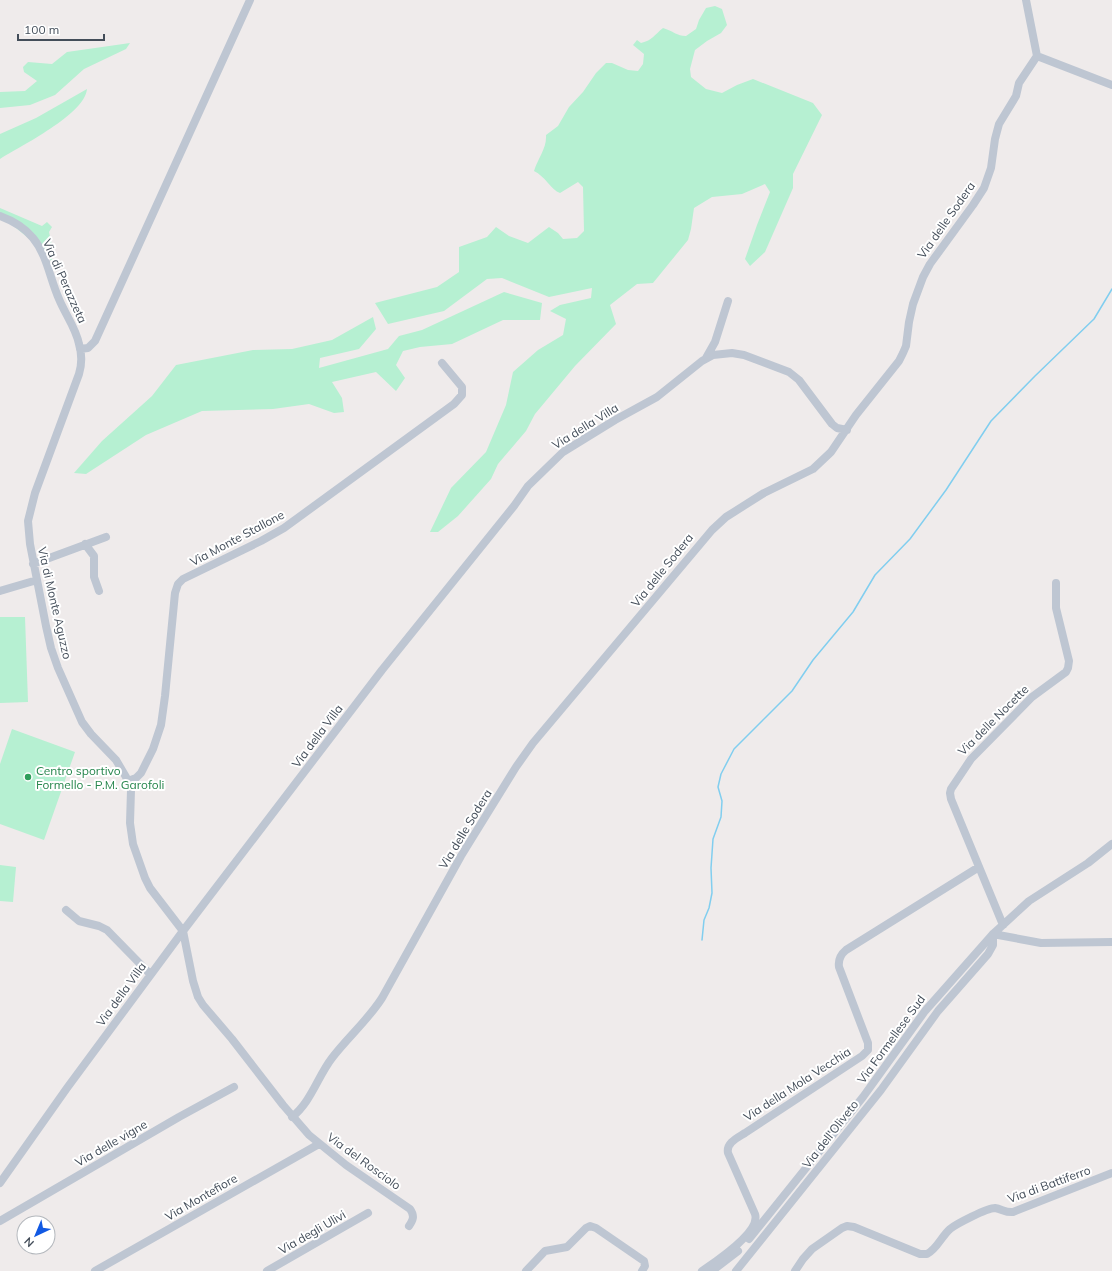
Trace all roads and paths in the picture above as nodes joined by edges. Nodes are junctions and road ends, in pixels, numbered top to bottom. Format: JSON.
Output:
{"nodes":[{"id":1,"x":250,"y":0,"type":"edge"},
{"id":2,"x":1026,"y":0,"type":"edge"},
{"id":3,"x":1037,"y":56,"type":"junction"},
{"id":4,"x":1112,"y":85,"type":"edge"},
{"id":5,"x":0,"y":216,"type":"edge"},
{"id":6,"x":728,"y":301,"type":"dead end"},
{"id":7,"x":80,"y":349,"type":"junction"},
{"id":8,"x":706,"y":358,"type":"junction"},
{"id":9,"x":442,"y":364,"type":"dead end"},
{"id":10,"x":847,"y":430,"type":"junction"},
{"id":11,"x":106,"y":536,"type":"dead end"},
{"id":12,"x":85,"y":544,"type":"junction"},
{"id":13,"x":33,"y":564,"type":"junction"},
{"id":14,"x":37,"y":580,"type":"junction"},
{"id":15,"x":1056,"y":583,"type":"dead end"},
{"id":16,"x":0,"y":591,"type":"edge"},
{"id":17,"x":99,"y":591,"type":"dead end"},
{"id":18,"x":128,"y":781,"type":"junction"},
{"id":19,"x":1112,"y":844,"type":"edge"},
{"id":20,"x":979,"y":867,"type":"junction"},
{"id":21,"x":66,"y":910,"type":"dead end"},
{"id":22,"x":1003,"y":924,"type":"junction"},
{"id":23,"x":183,"y":931,"type":"junction"},
{"id":24,"x":993,"y":934,"type":"junction"},
{"id":25,"x":1112,"y":942,"type":"edge"},
{"id":26,"x":150,"y":974,"type":"junction"},
{"id":27,"x":234,"y":1087,"type":"dead end"},
{"id":28,"x":292,"y":1117,"type":"junction"},
{"id":29,"x":319,"y":1144,"type":"junction"},
{"id":30,"x":1112,"y":1173,"type":"edge"},
{"id":31,"x":0,"y":1183,"type":"edge"},
{"id":32,"x":368,"y":1213,"type":"dead end"},
{"id":33,"x":0,"y":1221,"type":"edge"},
{"id":34,"x":409,"y":1226,"type":"dead end"},
{"id":35,"x":95,"y":1271,"type":"edge"},
{"id":36,"x":267,"y":1271,"type":"edge"},
{"id":37,"x":526,"y":1271,"type":"edge"},
{"id":38,"x":642,"y":1271,"type":"edge"},
{"id":39,"x":702,"y":1271,"type":"edge"},
{"id":40,"x":712,"y":1271,"type":"edge"},
{"id":41,"x":736,"y":1271,"type":"edge"},
{"id":42,"x":796,"y":1271,"type":"edge"}],
"edges":[{"from":1,"to":7,"type":"street"},
{"from":2,"to":3,"type":"street"},
{"from":3,"to":4,"type":"street"},
{"from":3,"to":10,"type":"street","name":"Via delle Sodera"},
{"from":5,"to":7,"type":"street","name":"Via di Perazzeta"},
{"from":6,"to":8,"type":"street","name":"Via della Villa"},
{"from":7,"to":13,"type":"street","name":"Via di Monte Aguzzo"},
{"from":8,"to":10,"type":"street","name":"Via della Villa"},
{"from":8,"to":23,"type":"street","name":"Via della Villa"},
{"from":9,"to":18,"type":"street","name":"Via Monte Stallone"},
{"from":10,"to":28,"type":"street","name":"Via delle Sodera"},
{"from":11,"to":12,"type":"street"},
{"from":12,"to":13,"type":"street"},
{"from":12,"to":17,"type":"street"},
{"from":13,"to":14,"type":"street","name":"Via di Monte Aguzzo"},
{"from":14,"to":16,"type":"street"},
{"from":14,"to":18,"type":"street","name":"Via di Monte Aguzzo"},
{"from":15,"to":20,"type":"street","name":"Via delle Nocette"},
{"from":18,"to":23,"type":"street","name":"Via di Monte Aguzzo"},
{"from":19,"to":22,"type":"street","name":"Via Formellese Sud"},
{"from":20,"to":22,"type":"street","name":"Via delle Nocette"},
{"from":20,"to":39,"type":"street","name":"Via della Mola Vecchia"},
{"from":21,"to":26,"type":"street"},
{"from":22,"to":24,"type":"street","name":"Via Formellese Sud"},
{"from":23,"to":26,"type":"street","name":"Via della Villa"},
{"from":23,"to":28,"type":"street","name":"Via del Rosciolo"},
{"from":24,"to":25,"type":"street"},
{"from":24,"to":40,"type":"street","name":"Via Formellese Sud"},
{"from":24,"to":41,"type":"street","name":"Via dell'Oliveto"},
{"from":26,"to":31,"type":"street","name":"Via della Villa"},
{"from":27,"to":33,"type":"street","name":"Via delle vigne"},
{"from":28,"to":29,"type":"street","name":"Via del Rosciolo"},
{"from":29,"to":34,"type":"street","name":"Via del Rosciolo"},
{"from":29,"to":35,"type":"street","name":"Via Montefiore"},
{"from":30,"to":42,"type":"street","name":"Via di Battiferro"},
{"from":32,"to":36,"type":"street","name":"Via degli Ulivi"},
{"from":37,"to":38,"type":"street"}]}
